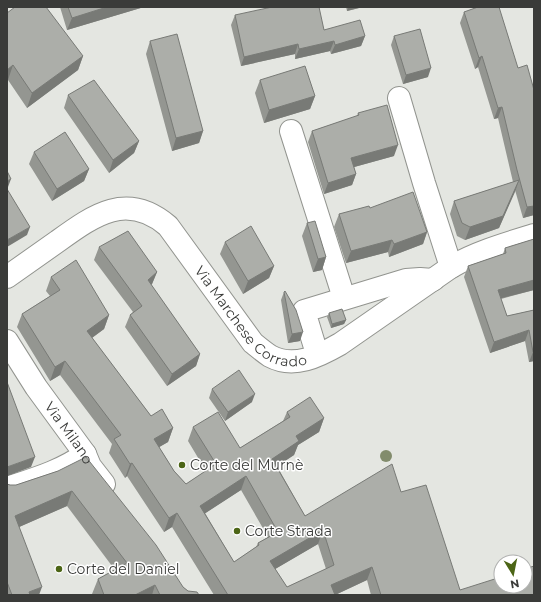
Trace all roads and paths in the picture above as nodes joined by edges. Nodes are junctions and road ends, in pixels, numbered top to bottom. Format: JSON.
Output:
{"nodes":[{"id":1,"x":399,"y":98,"type":"dead end"},
{"id":2,"x":291,"y":131,"type":"dead end"},
{"id":3,"x":534,"y":235,"type":"edge"},
{"id":4,"x":451,"y":267,"type":"junction"},
{"id":5,"x":7,"y":277,"type":"edge"},
{"id":6,"x":433,"y":280,"type":"junction"},
{"id":7,"x":344,"y":298,"type":"junction"},
{"id":8,"x":7,"y":341,"type":"edge"},
{"id":9,"x":314,"y":344,"type":"dead end"},
{"id":10,"x":15,"y":369,"type":"edge"},
{"id":11,"x":85,"y":454,"type":"junction"},
{"id":12,"x":7,"y":488,"type":"edge"},
{"id":13,"x":117,"y":500,"type":"edge"}],
"edges":[{"from":1,"to":4,"type":"street"},
{"from":2,"to":7,"type":"street"},
{"from":3,"to":4,"type":"street","name":"Via Marchese Corrado"},
{"from":4,"to":6,"type":"street","name":"Via Marchese Corrado"},
{"from":5,"to":6,"type":"street","name":"Via Marchese Corrado"},
{"from":6,"to":7,"type":"street"},
{"from":7,"to":9,"type":"street"},
{"from":8,"to":10,"type":"street","name":"Via Milano"},
{"from":10,"to":11,"type":"street","name":"Via Milano"},
{"from":11,"to":12,"type":"street"},
{"from":11,"to":13,"type":"street","name":"Via Milano"}]}
